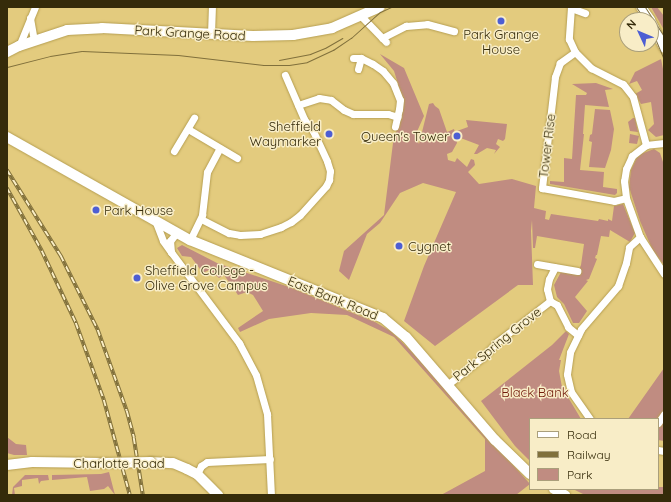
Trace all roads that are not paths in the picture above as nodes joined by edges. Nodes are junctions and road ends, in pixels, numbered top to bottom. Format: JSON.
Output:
{"nodes":[{"id":1,"x":35,"y":7,"type":"edge"},
{"id":2,"x":212,"y":7,"type":"edge"},
{"id":3,"x":380,"y":7,"type":"edge"},
{"id":4,"x":571,"y":7,"type":"edge"},
{"id":5,"x":585,"y":13,"type":"dead end"},
{"id":6,"x":30,"y":16,"type":"junction"},
{"id":7,"x":361,"y":16,"type":"junction"},
{"id":8,"x":454,"y":31,"type":"dead end"},
{"id":9,"x":211,"y":34,"type":"junction"},
{"id":10,"x":659,"y":38,"type":"edge"},
{"id":11,"x":34,"y":41,"type":"junction"},
{"id":12,"x":19,"y":46,"type":"junction"},
{"id":13,"x":664,"y":48,"type":"edge"},
{"id":14,"x":7,"y":52,"type":"edge"},
{"id":15,"x":575,"y":52,"type":"junction"},
{"id":16,"x":353,"y":58,"type":"dead end"},
{"id":17,"x":361,"y":58,"type":"junction"},
{"id":18,"x":358,"y":69,"type":"dead end"},
{"id":19,"x":285,"y":75,"type":"dead end"},
{"id":20,"x":298,"y":105,"type":"junction"},
{"id":21,"x":398,"y":117,"type":"junction"},
{"id":22,"x":194,"y":118,"type":"dead end"},
{"id":23,"x":395,"y":126,"type":"dead end"},
{"id":24,"x":188,"y":128,"type":"junction"},
{"id":25,"x":7,"y":137,"type":"edge"},
{"id":26,"x":664,"y":143,"type":"edge"},
{"id":27,"x":646,"y":145,"type":"junction"},
{"id":28,"x":220,"y":148,"type":"junction"},
{"id":29,"x":174,"y":151,"type":"dead end"},
{"id":30,"x":237,"y":158,"type":"dead end"},
{"id":31,"x":626,"y":198,"type":"junction"},
{"id":32,"x":201,"y":219,"type":"junction"},
{"id":33,"x":155,"y":220,"type":"junction"},
{"id":34,"x":177,"y":232,"type":"junction"},
{"id":35,"x":640,"y":237,"type":"junction"},
{"id":36,"x":190,"y":240,"type":"junction"},
{"id":37,"x":171,"y":252,"type":"junction"},
{"id":38,"x":537,"y":264,"type":"dead end"},
{"id":39,"x":555,"y":267,"type":"junction"},
{"id":40,"x":577,"y":271,"type":"dead end"},
{"id":41,"x":664,"y":274,"type":"edge"},
{"id":42,"x":550,"y":301,"type":"junction"},
{"id":43,"x":578,"y":335,"type":"junction"},
{"id":44,"x":447,"y":385,"type":"junction"},
{"id":45,"x":589,"y":418,"type":"edge"},
{"id":46,"x":270,"y":459,"type":"junction"},
{"id":47,"x":7,"y":465,"type":"edge"},
{"id":48,"x":529,"y":473,"type":"edge"},
{"id":49,"x":196,"y":474,"type":"junction"},
{"id":50,"x":556,"y":490,"type":"edge"},
{"id":51,"x":218,"y":495,"type":"edge"},
{"id":52,"x":271,"y":495,"type":"edge"},
{"id":53,"x":565,"y":495,"type":"edge"}],
"edges":[{"from":1,"to":6,"type":"street"},
{"from":2,"to":9,"type":"street"},
{"from":3,"to":7,"type":"street","name":"Park Grange Road"},
{"from":4,"to":5,"type":"street"},
{"from":4,"to":15,"type":"street"},
{"from":6,"to":11,"type":"street"},
{"from":6,"to":12,"type":"street"},
{"from":7,"to":8,"type":"street"},
{"from":7,"to":9,"type":"street","name":"Park Grange Road"},
{"from":9,"to":11,"type":"street","name":"Park Grange Road"},
{"from":10,"to":13,"type":"street"},
{"from":11,"to":12,"type":"street","name":"Park Grange Road"},
{"from":12,"to":14,"type":"street","name":"Park Grange Road"},
{"from":15,"to":27,"type":"street"},
{"from":15,"to":31,"type":"street","name":"Tower Rise"},
{"from":16,"to":17,"type":"street"},
{"from":17,"to":18,"type":"street"},
{"from":17,"to":21,"type":"street"},
{"from":19,"to":20,"type":"street"},
{"from":20,"to":21,"type":"street"},
{"from":20,"to":32,"type":"street"},
{"from":21,"to":23,"type":"street"},
{"from":22,"to":24,"type":"street"},
{"from":24,"to":28,"type":"street"},
{"from":24,"to":29,"type":"street"},
{"from":25,"to":33,"type":"street","name":"East Bank Road"},
{"from":26,"to":27,"type":"street"},
{"from":27,"to":31,"type":"street"},
{"from":28,"to":30,"type":"street"},
{"from":28,"to":32,"type":"street"},
{"from":31,"to":35,"type":"street"},
{"from":32,"to":36,"type":"street"},
{"from":33,"to":34,"type":"street","name":"East Bank Road"},
{"from":33,"to":37,"type":"street"},
{"from":34,"to":36,"type":"street","name":"East Bank Road"},
{"from":34,"to":37,"type":"street"},
{"from":35,"to":41,"type":"street"},
{"from":35,"to":43,"type":"street"},
{"from":36,"to":44,"type":"street","name":"East Bank Road"},
{"from":37,"to":46,"type":"street"},
{"from":38,"to":39,"type":"street"},
{"from":39,"to":40,"type":"street"},
{"from":39,"to":42,"type":"street"},
{"from":42,"to":43,"type":"street","name":"Park Spring Grove"},
{"from":42,"to":44,"type":"street","name":"Park Spring Grove"},
{"from":43,"to":45,"type":"street"},
{"from":44,"to":48,"type":"street","name":"East Bank Road"},
{"from":46,"to":49,"type":"street"},
{"from":46,"to":52,"type":"street"},
{"from":47,"to":49,"type":"street","name":"Charlotte Road","bridge":true},
{"from":49,"to":51,"type":"street","name":"Charlotte Road"},
{"from":50,"to":53,"type":"street"}]}
